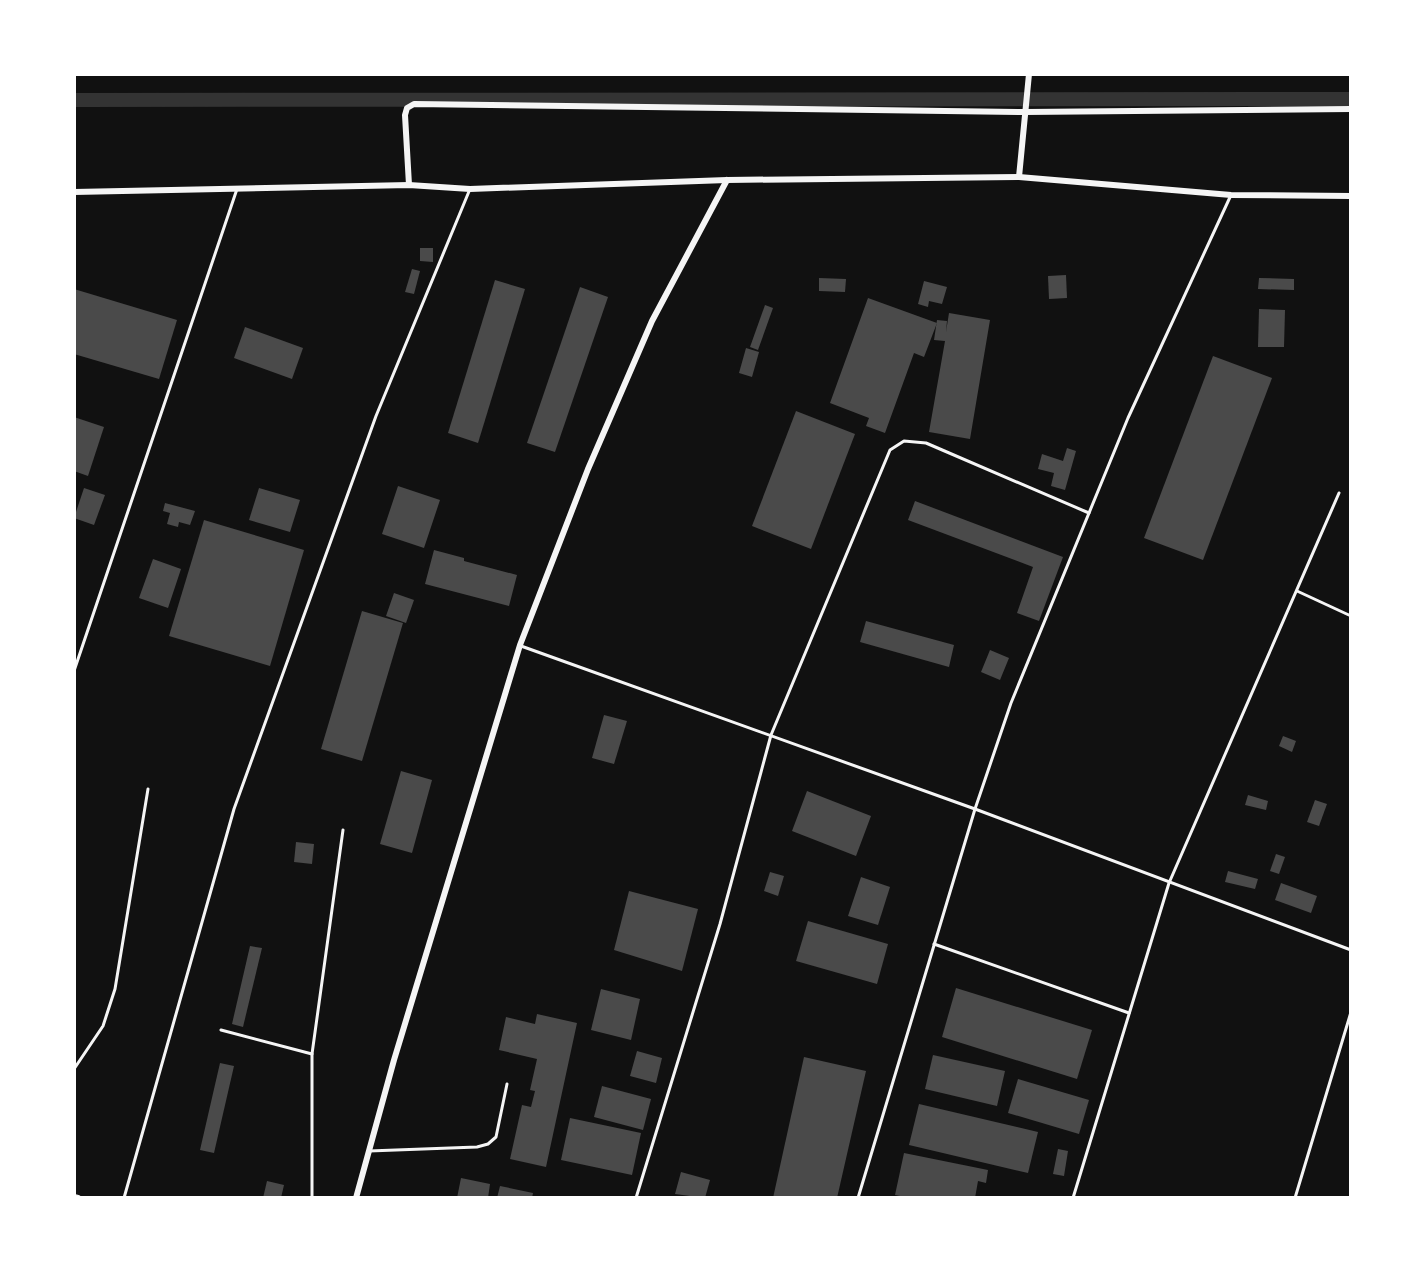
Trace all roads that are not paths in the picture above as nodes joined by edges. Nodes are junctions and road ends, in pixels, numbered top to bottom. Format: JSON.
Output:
{"nodes":[{"id":1,"x":1029,"y":74,"type":"edge"},
{"id":2,"x":1351,"y":109,"type":"edge"},
{"id":3,"x":1025,"y":112,"type":"junction"},
{"id":4,"x":1019,"y":177,"type":"junction"},
{"id":5,"x":727,"y":180,"type":"junction"},
{"id":6,"x":409,"y":185,"type":"junction"},
{"id":7,"x":238,"y":189,"type":"junction"},
{"id":8,"x":470,"y":189,"type":"junction"},
{"id":9,"x":74,"y":192,"type":"edge"},
{"id":10,"x":1231,"y":195,"type":"junction"},
{"id":11,"x":1351,"y":196,"type":"edge"},
{"id":12,"x":1339,"y":493,"type":"dead end"},
{"id":13,"x":1089,"y":513,"type":"junction"},
{"id":14,"x":1297,"y":591,"type":"junction"},
{"id":15,"x":1351,"y":616,"type":"edge"},
{"id":16,"x":520,"y":645,"type":"junction"},
{"id":17,"x":74,"y":671,"type":"edge"},
{"id":18,"x":771,"y":735,"type":"junction"},
{"id":19,"x":148,"y":789,"type":"dead end"},
{"id":20,"x":975,"y":809,"type":"junction"},
{"id":21,"x":343,"y":830,"type":"dead end"},
{"id":22,"x":1169,"y":883,"type":"junction"},
{"id":23,"x":934,"y":944,"type":"junction"},
{"id":24,"x":1351,"y":950,"type":"edge"},
{"id":25,"x":1351,"y":1012,"type":"edge"},
{"id":26,"x":1129,"y":1013,"type":"junction"},
{"id":27,"x":221,"y":1030,"type":"dead end"},
{"id":28,"x":312,"y":1054,"type":"junction"},
{"id":29,"x":74,"y":1069,"type":"edge"},
{"id":30,"x":507,"y":1084,"type":"dead end"},
{"id":31,"x":369,"y":1151,"type":"junction"},
{"id":32,"x":124,"y":1198,"type":"edge"},
{"id":33,"x":312,"y":1198,"type":"edge"},
{"id":34,"x":356,"y":1198,"type":"edge"},
{"id":35,"x":636,"y":1198,"type":"edge"},
{"id":36,"x":858,"y":1198,"type":"edge"},
{"id":37,"x":1073,"y":1198,"type":"edge"},
{"id":38,"x":1295,"y":1198,"type":"edge"}],
"edges":[{"from":1,"to":3,"type":"street"},
{"from":2,"to":3,"type":"street"},
{"from":3,"to":4,"type":"street"},
{"from":3,"to":6,"type":"street"},
{"from":4,"to":5,"type":"street"},
{"from":4,"to":10,"type":"street"},
{"from":5,"to":8,"type":"street"},
{"from":5,"to":16,"type":"street"},
{"from":6,"to":7,"type":"street"},
{"from":6,"to":8,"type":"street"},
{"from":7,"to":9,"type":"street"},
{"from":7,"to":17,"type":"lane"},
{"from":8,"to":32,"type":"lane"},
{"from":10,"to":11,"type":"street"},
{"from":10,"to":13,"type":"lane"},
{"from":12,"to":14,"type":"lane"},
{"from":13,"to":18,"type":"lane"},
{"from":13,"to":20,"type":"lane"},
{"from":14,"to":15,"type":"lane"},
{"from":14,"to":22,"type":"lane"},
{"from":16,"to":18,"type":"lane"},
{"from":16,"to":31,"type":"street"},
{"from":18,"to":20,"type":"lane"},
{"from":18,"to":35,"type":"lane"},
{"from":19,"to":29,"type":"lane"},
{"from":20,"to":22,"type":"lane"},
{"from":20,"to":23,"type":"lane"},
{"from":21,"to":28,"type":"lane"},
{"from":22,"to":24,"type":"lane"},
{"from":22,"to":26,"type":"lane"},
{"from":23,"to":26,"type":"lane"},
{"from":23,"to":36,"type":"lane"},
{"from":25,"to":38,"type":"lane"},
{"from":26,"to":37,"type":"lane"},
{"from":27,"to":28,"type":"lane"},
{"from":28,"to":33,"type":"lane"},
{"from":30,"to":31,"type":"lane"},
{"from":31,"to":34,"type":"street"}]}
